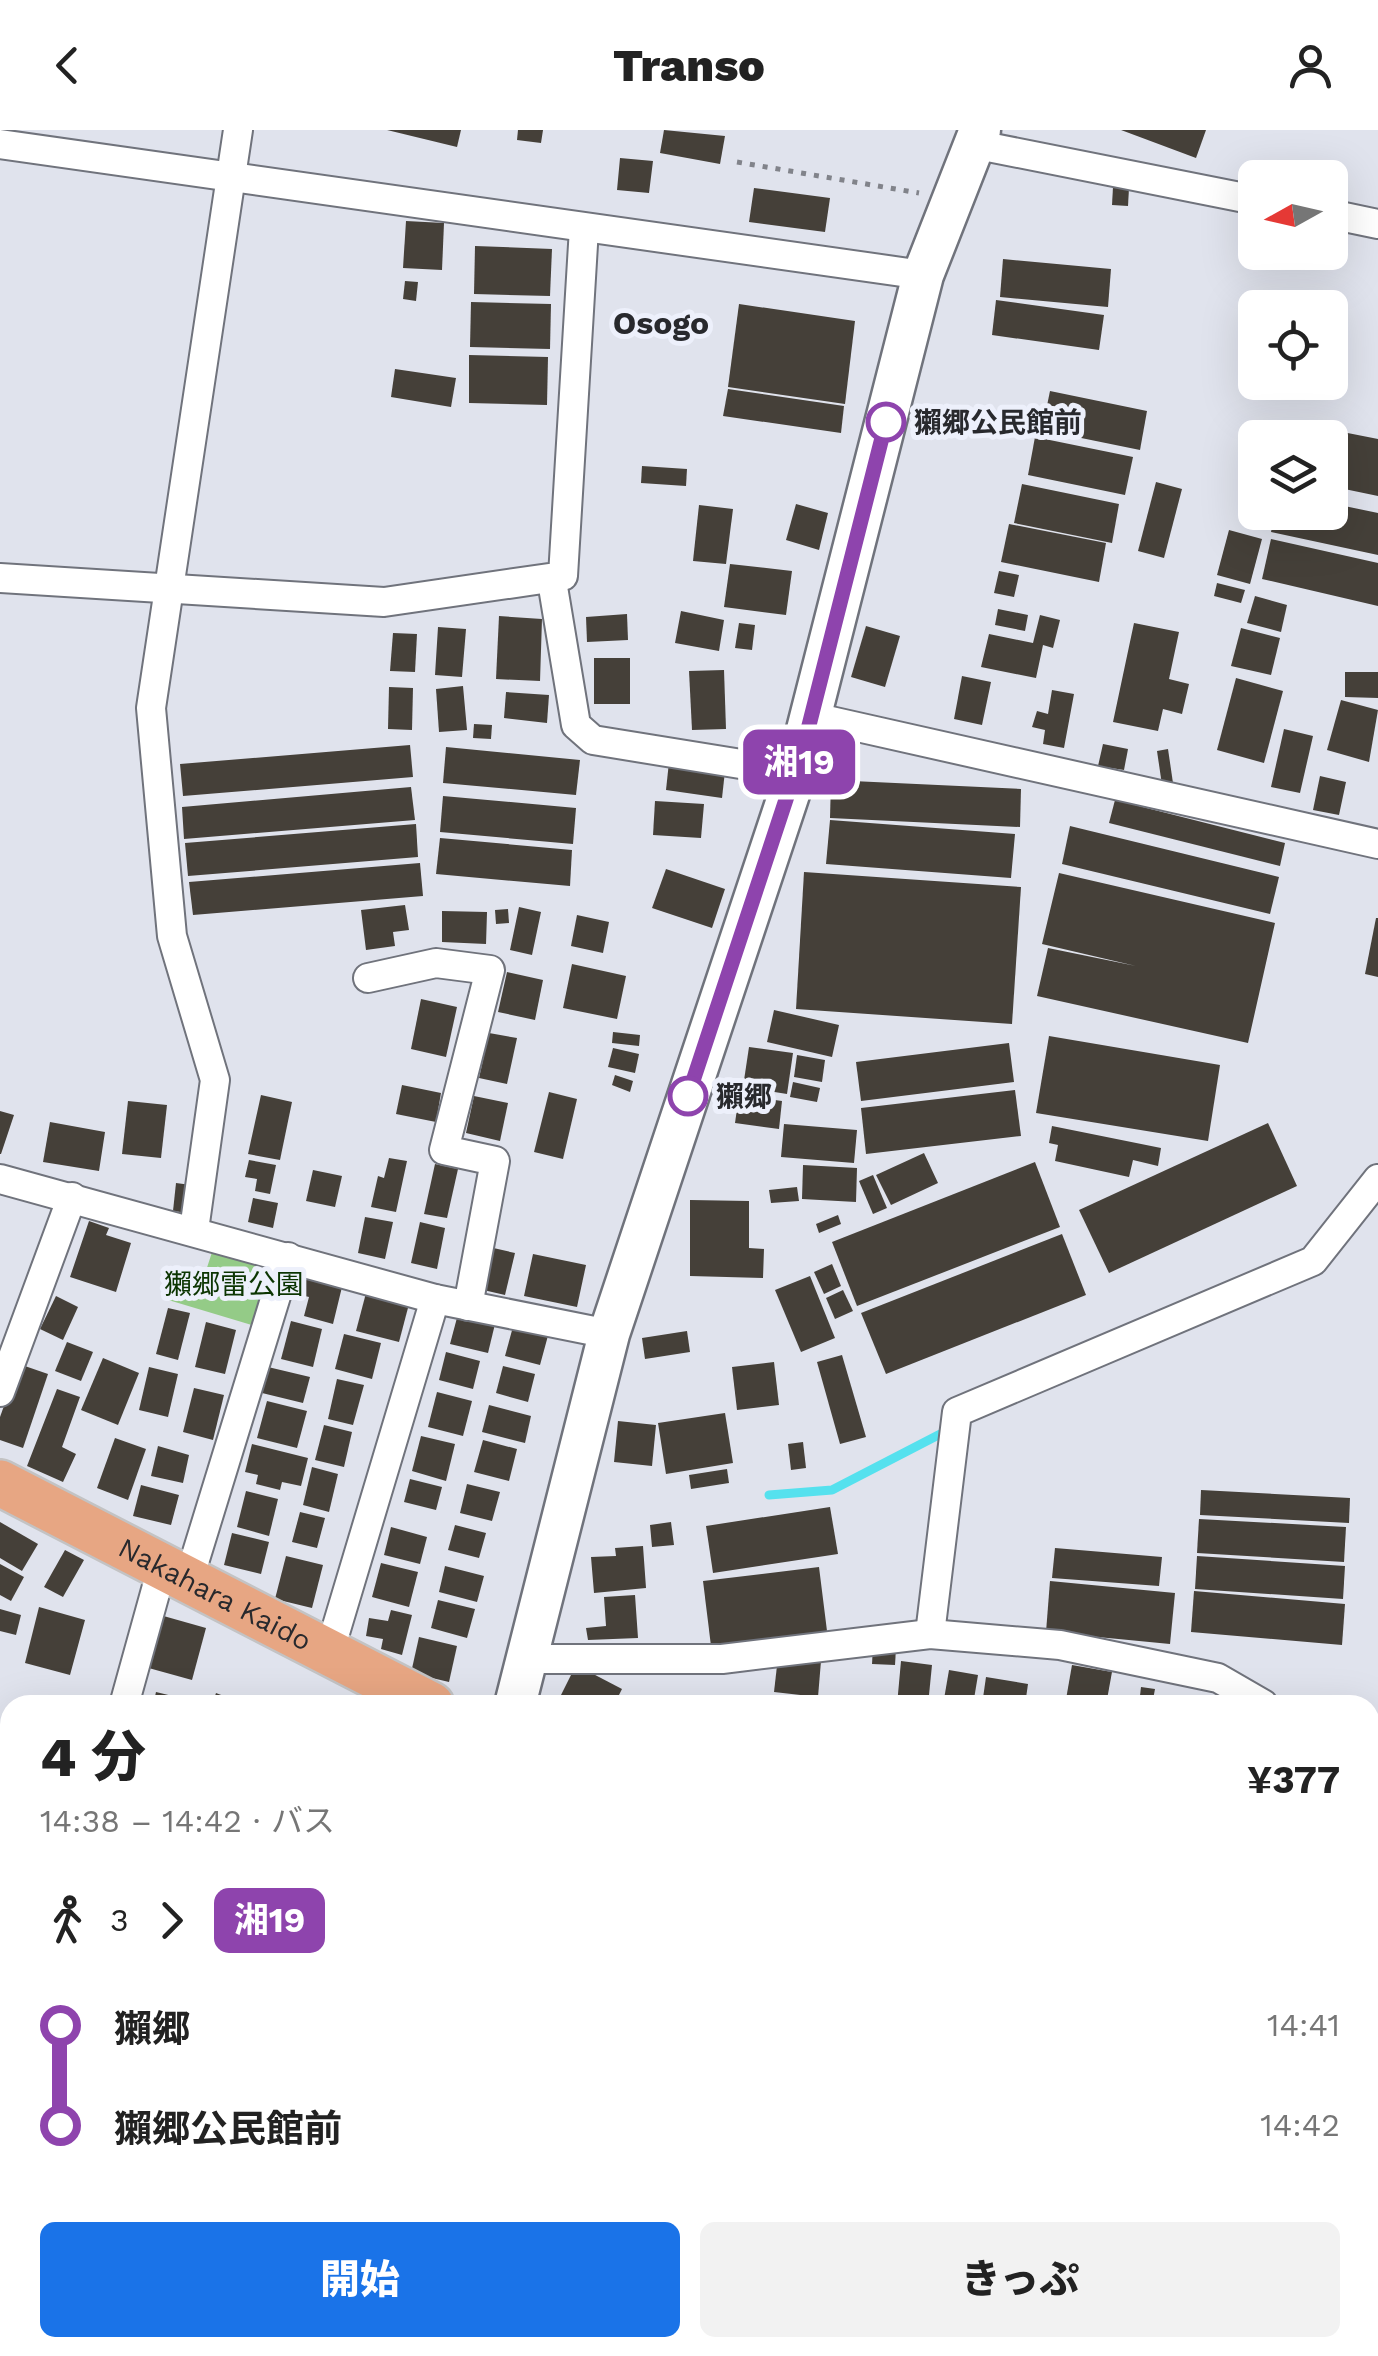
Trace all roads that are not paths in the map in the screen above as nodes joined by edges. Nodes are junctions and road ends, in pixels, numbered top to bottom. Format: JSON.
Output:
{"nodes":[{"id":1,"x":238,"y":130,"type":"edge"},
{"id":2,"x":976,"y":137,"type":"edge"},
{"id":3,"x":0,"y":144,"type":"edge"},
{"id":4,"x":232,"y":174,"type":"junction"},
{"id":5,"x":1238,"y":196,"type":"edge"},
{"id":6,"x":1348,"y":218,"type":"edge"},
{"id":7,"x":1378,"y":224,"type":"edge"},
{"id":8,"x":584,"y":228,"type":"junction"},
{"id":9,"x":922,"y":275,"type":"junction"},
{"id":10,"x":0,"y":578,"type":"edge"},
{"id":11,"x":552,"y":581,"type":"junction"},
{"id":12,"x":168,"y":588,"type":"junction"},
{"id":13,"x":812,"y":716,"type":"junction"},
{"id":14,"x":796,"y":773,"type":"junction"},
{"id":15,"x":1378,"y":844,"type":"edge"},
{"id":16,"x":368,"y":978,"type":"dead end"},
{"id":17,"x":0,"y":1179,"type":"edge"},
{"id":18,"x":1378,"y":1179,"type":"edge"},
{"id":19,"x":72,"y":1197,"type":"junction"},
{"id":20,"x":194,"y":1230,"type":"junction"},
{"id":21,"x":288,"y":1257,"type":"junction"},
{"id":22,"x":436,"y":1299,"type":"junction"},
{"id":23,"x":468,"y":1306,"type":"junction"},
{"id":24,"x":608,"y":1334,"type":"junction"},
{"id":25,"x":0,"y":1392,"type":"edge"},
{"id":26,"x":0,"y":1483,"type":"edge"},
{"id":27,"x":175,"y":1575,"type":"junction"},
{"id":28,"x":930,"y":1634,"type":"junction"},
{"id":29,"x":329,"y":1654,"type":"junction"},
{"id":30,"x":524,"y":1659,"type":"junction"},
{"id":31,"x":128,"y":1695,"type":"edge"},
{"id":32,"x":411,"y":1695,"type":"edge"},
{"id":33,"x":517,"y":1695,"type":"edge"},
{"id":34,"x":1247,"y":1695,"type":"edge"}],
"edges":[{"from":1,"to":4,"type":"street"},
{"from":2,"to":5,"type":"street"},
{"from":2,"to":9,"type":"street"},
{"from":3,"to":4,"type":"street"},
{"from":4,"to":8,"type":"street"},
{"from":4,"to":12,"type":"street"},
{"from":6,"to":7,"type":"street"},
{"from":8,"to":9,"type":"street"},
{"from":8,"to":11,"type":"street"},
{"from":9,"to":13,"type":"street"},
{"from":10,"to":12,"type":"street"},
{"from":11,"to":12,"type":"street"},
{"from":11,"to":14,"type":"street"},
{"from":12,"to":20,"type":"street"},
{"from":13,"to":14,"type":"street"},
{"from":13,"to":15,"type":"street"},
{"from":14,"to":24,"type":"street"},
{"from":16,"to":23,"type":"street"},
{"from":17,"to":19,"type":"street"},
{"from":18,"to":28,"type":"street"},
{"from":19,"to":20,"type":"street"},
{"from":19,"to":25,"type":"street"},
{"from":20,"to":21,"type":"street"},
{"from":21,"to":22,"type":"street"},
{"from":21,"to":27,"type":"street"},
{"from":22,"to":23,"type":"street"},
{"from":22,"to":29,"type":"street"},
{"from":23,"to":24,"type":"street"},
{"from":24,"to":30,"type":"street"},
{"from":26,"to":27,"type":"main road","name":"Nakahara Kaido"},
{"from":27,"to":29,"type":"main road","name":"Nakahara Kaido"},
{"from":27,"to":31,"type":"street"},
{"from":28,"to":30,"type":"street"},
{"from":28,"to":34,"type":"street"},
{"from":29,"to":32,"type":"main road","name":"Nakahara Kaido"},
{"from":30,"to":33,"type":"street"}]}
